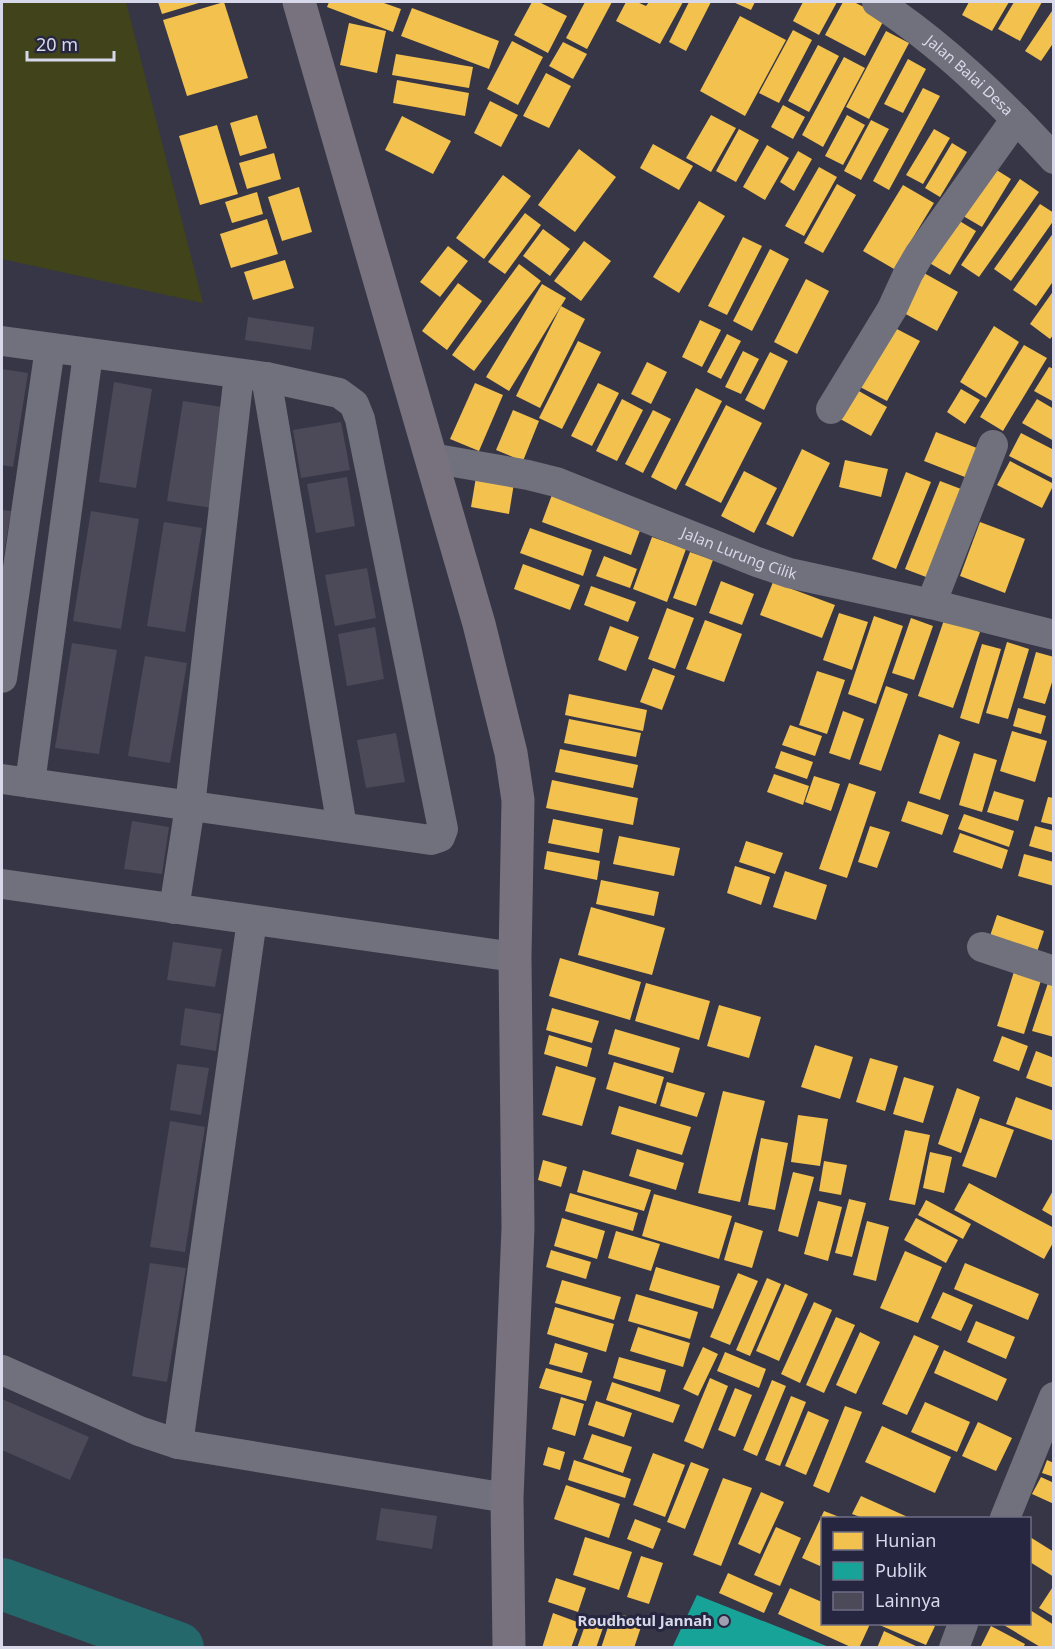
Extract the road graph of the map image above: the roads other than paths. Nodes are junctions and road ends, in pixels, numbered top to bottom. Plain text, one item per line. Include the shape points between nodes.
1 (299, 2) edge
2 (877, 2) edge
3 (1016, 119) junction
4 (1053, 159) edge
5 (2, 341) edge
6 (50, 348) junction
7 (88, 354) junction
8 (252, 375) junction
9 (831, 409) dead end
10 (993, 445) dead end
11 (431, 458) junction
12 (931, 604) junction
13 (1053, 635) edge
14 (2, 678) edge
15 (16, 781) edge
16 (190, 806) junction
17 (342, 827) junction
18 (2, 884) edge
19 (174, 909) junction
20 (252, 920) junction
21 (982, 947) dead end
22 (515, 957) junction
23 (1053, 971) edge
24 (2, 1370) edge
25 (1053, 1397) edge
26 (178, 1444) junction
27 (507, 1498) junction
28 (1005, 1517) edge
29 (962, 1625) edge
30 (509, 1647) edge
31 (954, 1647) edge

1 - 11 main road
2 - 3 street, Jalan Balai Desa via 907,21
3 - 4 street, Jalan Balai Desa
3 - 9 street via 919,255 892,309
5 - 6 street
6 - 7 street
6 - 14 street
7 - 8 street
7 - 15 street
8 - 16 street
8 - 17 street
8 - 17 street via 339,393 354,404 443,829 440,837 430,840
10 - 12 street
11 - 12 street, Jalan Lurung Cilik via 556,482 789,573
11 - 22 main road via 511,753 518,800
12 - 13 street, Jalan Lurung Cilik
15 - 16 street
16 - 17 street
16 - 19 street
18 - 19 street
19 - 20 street
20 - 22 street
20 - 26 street
21 - 23 street
22 - 27 main road via 518,1228
24 - 26 street
25 - 28 street
26 - 27 street
27 - 30 main road
29 - 31 street

